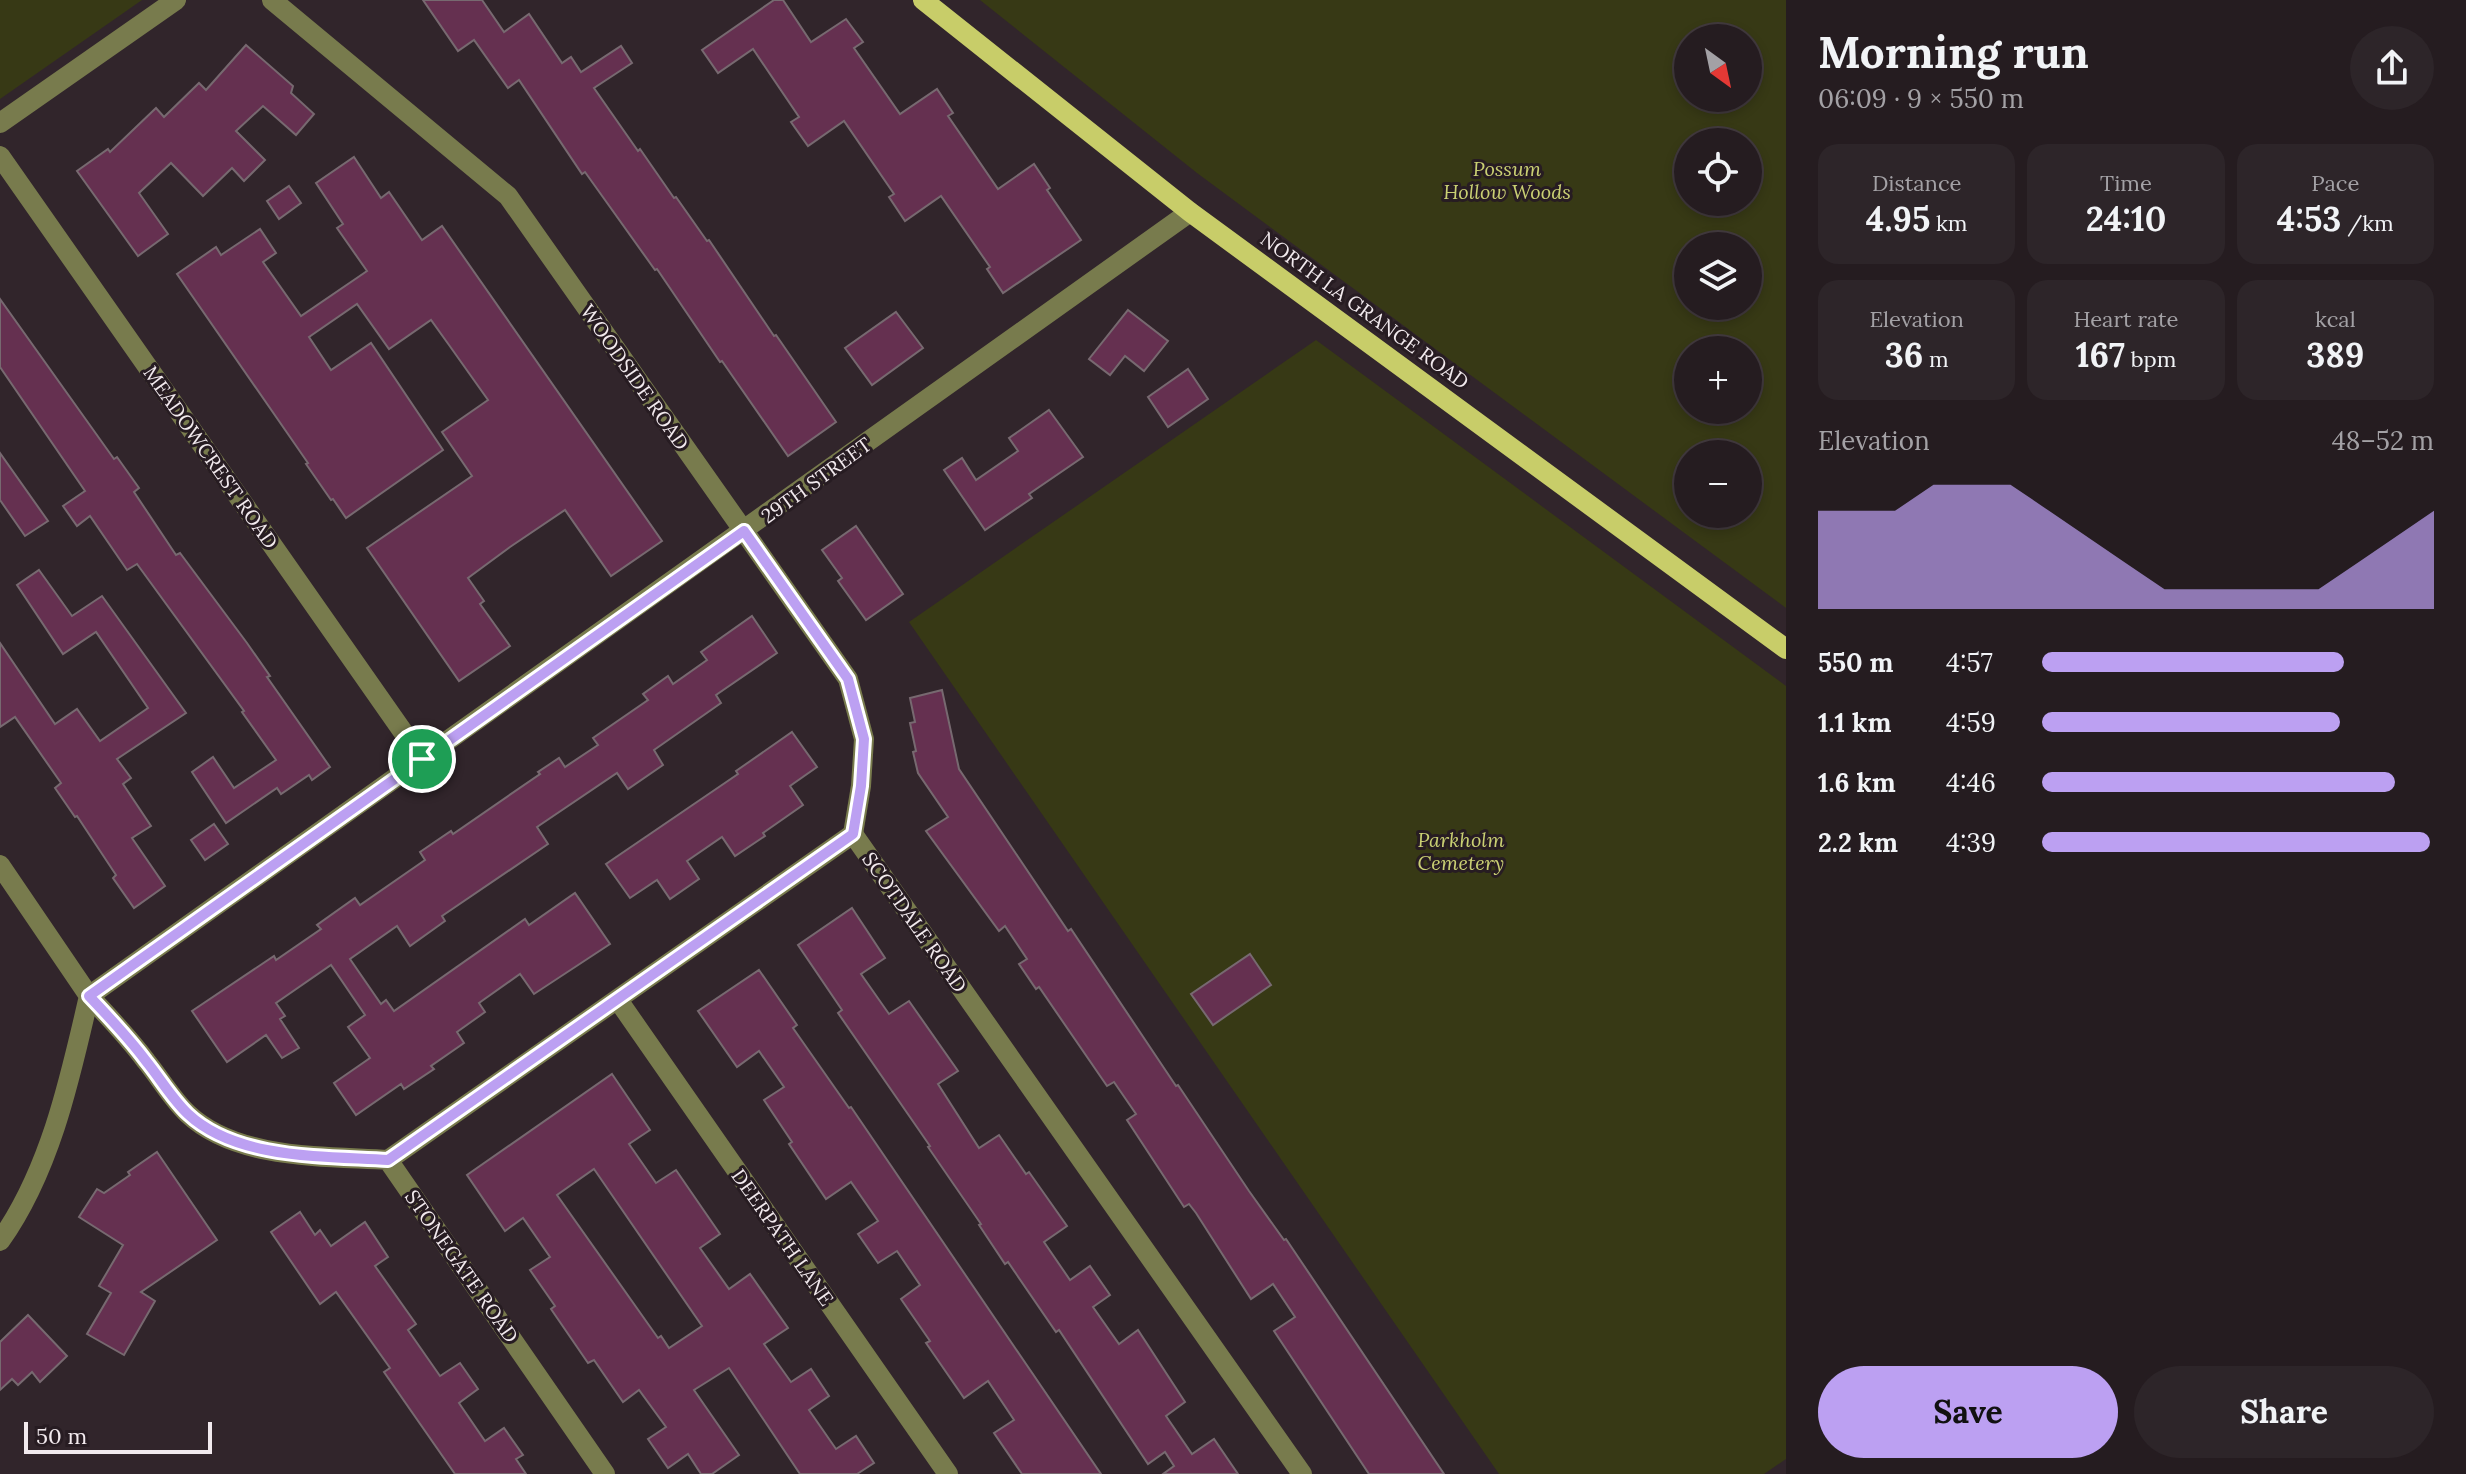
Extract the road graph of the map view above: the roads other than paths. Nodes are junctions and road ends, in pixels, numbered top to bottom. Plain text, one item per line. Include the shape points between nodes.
1 (176, 0) edge
2 (272, 0) edge
3 (923, 0) edge
4 (0, 123) edge
5 (0, 156) edge
6 (1190, 212) junction
7 (744, 531) junction
8 (1786, 649) edge
9 (422, 759) junction
10 (853, 834) junction
11 (0, 865) edge
12 (89, 996) junction
13 (618, 1000) junction
14 (388, 1160) junction
15 (0, 1241) edge
16 (605, 1474) edge
17 (948, 1474) edge
18 (1302, 1474) edge

1 - 4 street
2 - 7 street, WOODSIDE ROAD via 508,196
3 - 6 main road, NORTH LA GRANGE ROAD
5 - 9 street, MEADOWCREST ROAD
6 - 7 street, 29TH STREET
6 - 8 main road, NORTH LA GRANGE ROAD
7 - 9 street, 29TH STREET
7 - 10 street, WOODSIDE ROAD via 848,679 864,739
9 - 12 street, 29TH STREET
10 - 13 street, SCOTDALE ROAD
10 - 18 street, SCOTDALE ROAD
11 - 12 street
12 - 14 street via 187,1113 225,1139 309,1155
12 - 15 street via 52,1135
13 - 14 street, SCOTDALE ROAD
13 - 17 street, DEERPATH LANE
14 - 16 street, STONEGATE ROAD

